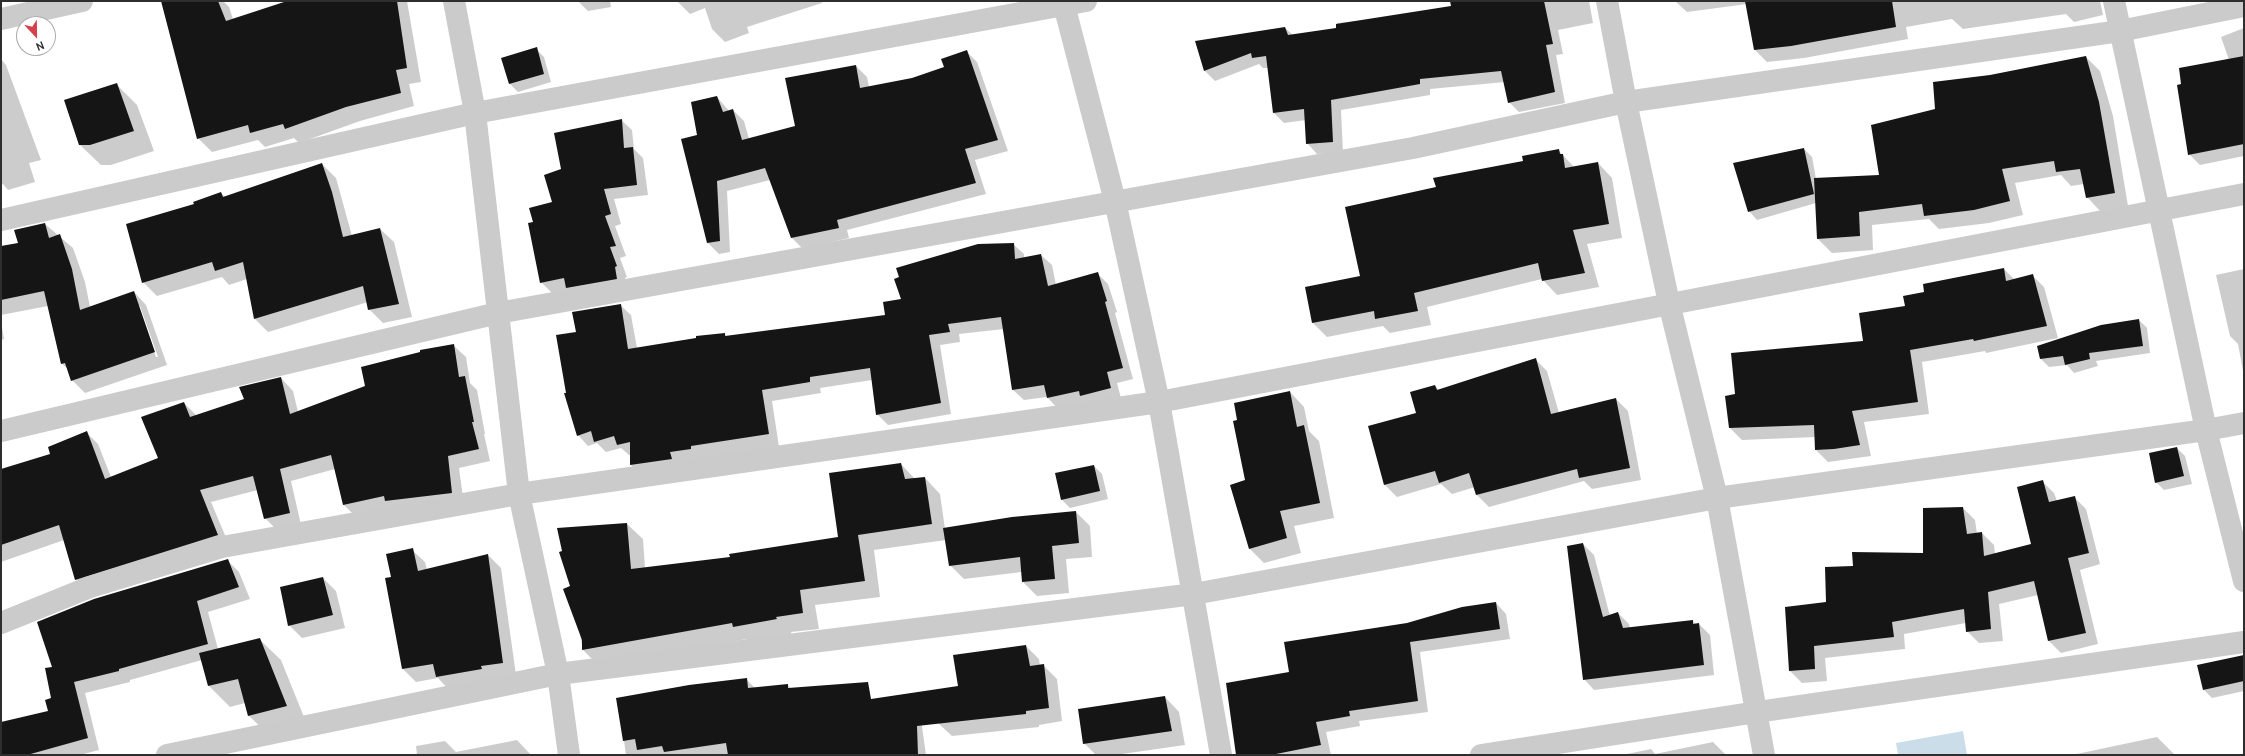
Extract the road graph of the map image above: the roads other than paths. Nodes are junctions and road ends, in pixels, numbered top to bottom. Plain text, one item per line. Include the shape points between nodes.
1 (82, 1) edge
2 (454, 1) edge
3 (1086, 1) edge
4 (1607, 1) edge
5 (2114, 1) edge
6 (1063, 3) edge
7 (2244, 6) edge
8 (1, 19) edge
9 (2120, 31) junction
10 (1626, 102) junction
11 (475, 113) junction
12 (2244, 194) edge
13 (1115, 201) junction
14 (2158, 210) junction
15 (1, 220) edge
16 (1669, 303) junction
17 (498, 313) junction
18 (1159, 402) junction
19 (2244, 423) edge
20 (2206, 430) junction
21 (1, 431) edge
22 (519, 494) junction
23 (1717, 498) junction
24 (2244, 581) edge
25 (1194, 594) junction
26 (1, 623) edge
27 (2244, 642) edge
28 (558, 674) junction
29 (1757, 712) junction
30 (167, 755) edge
31 (568, 755) edge
32 (1221, 755) edge
33 (1481, 755) edge
34 (1764, 755) edge

1 - 8 street
2 - 11 street
3 - 6 street
4 - 10 street
5 - 9 street
6 - 11 street
6 - 13 street
7 - 9 street
9 - 10 street
9 - 14 street
10 - 13 street via 1413,148
10 - 16 street
11 - 15 street
11 - 17 street
12 - 14 street
13 - 17 street
13 - 18 street
14 - 16 street
14 - 20 street
16 - 18 street
16 - 23 street
17 - 21 street
17 - 22 street
18 - 22 street
18 - 25 street
19 - 20 street
20 - 23 street
20 - 24 street
22 - 26 street via 222,547 90,586
22 - 28 street
23 - 25 street
23 - 29 street
25 - 28 street
25 - 32 street
27 - 29 street
28 - 30 street
28 - 31 street
29 - 33 street
29 - 34 street

